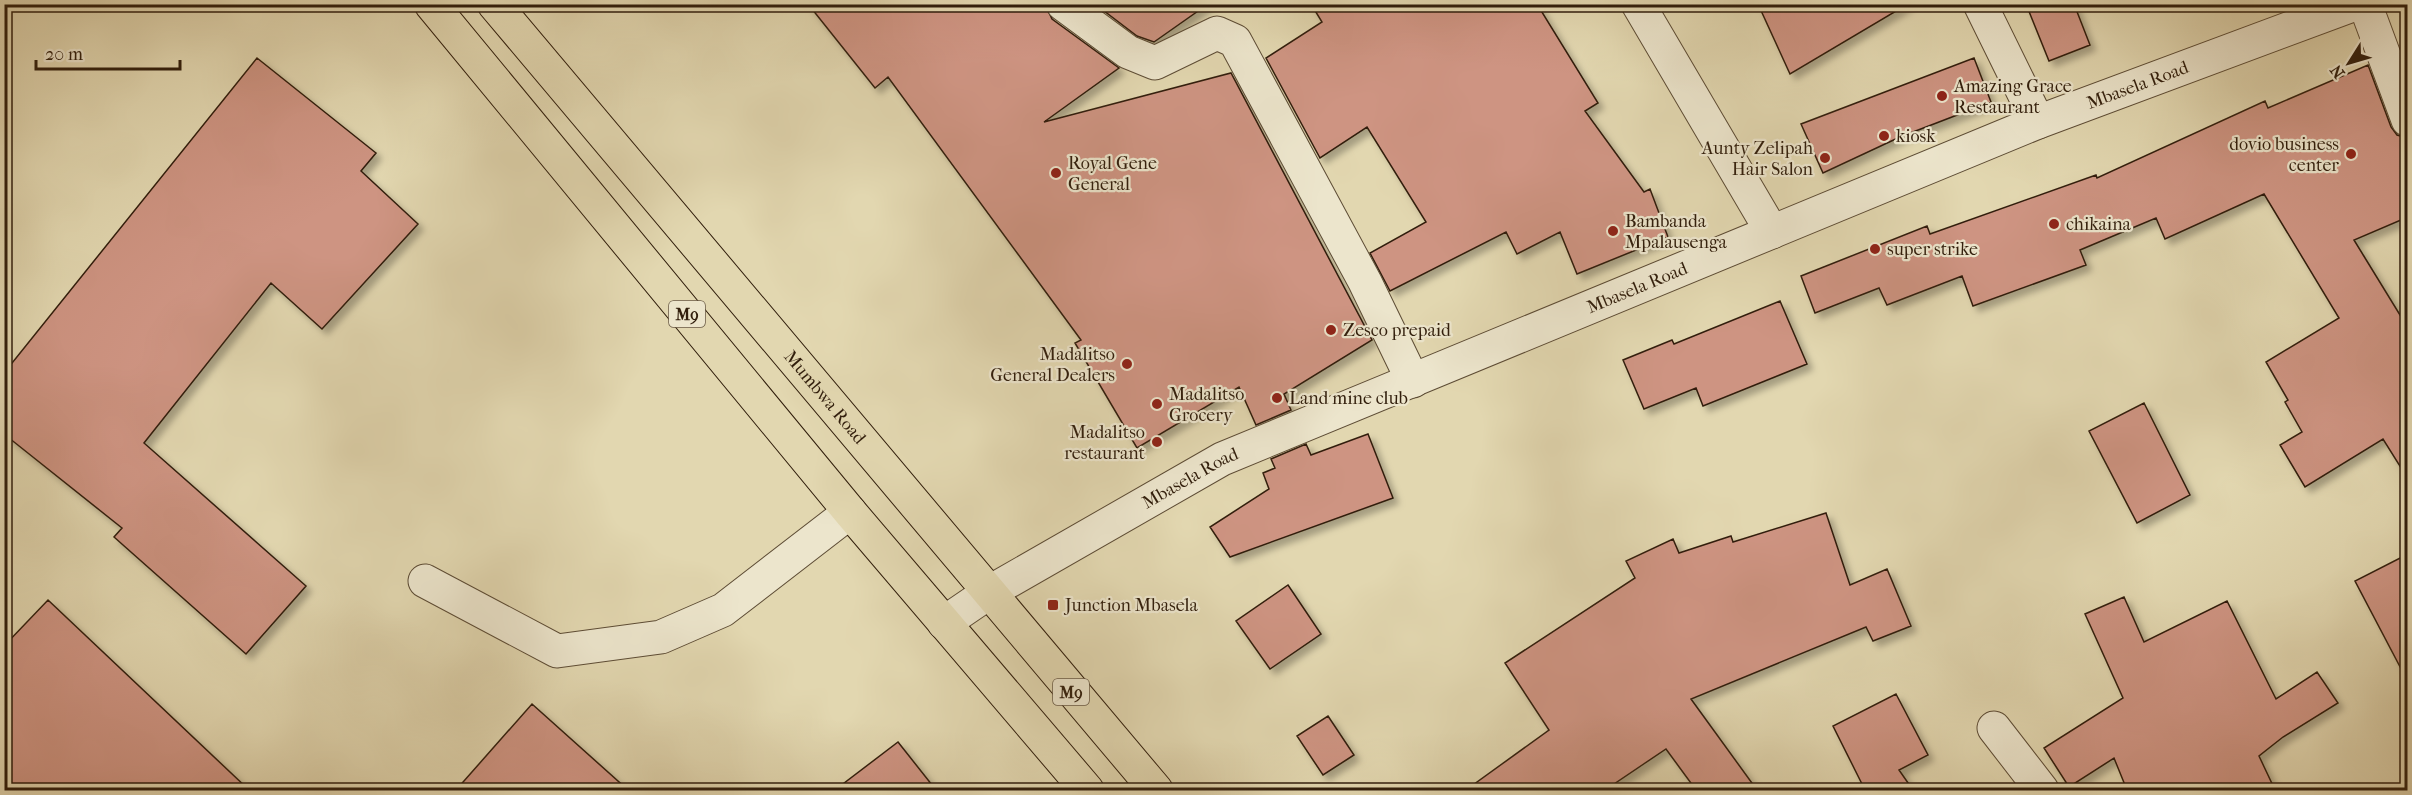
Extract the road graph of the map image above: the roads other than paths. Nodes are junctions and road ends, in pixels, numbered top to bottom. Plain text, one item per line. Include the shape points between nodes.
1 (431, 4) edge
2 (494, 4) edge
3 (1063, 4) edge
4 (1638, 4) edge
5 (1980, 4) edge
6 (2355, 4) edge
7 (2365, 4) edge
8 (2408, 120) edge
9 (2038, 122) junction
10 (1772, 232) junction
11 (1413, 381) junction
12 (850, 512) junction
13 (425, 581) dead end
14 (988, 593) junction
15 (944, 623) junction
16 (1994, 728) dead end
17 (1087, 790) edge
18 (1156, 790) edge
19 (2042, 790) edge

1 - 12 main road, M9
2 - 14 main road, Mumbwa Road / M9
3 - 11 street via 1128,52 1155,63 1216,33 1235,41 1365,282
4 - 10 street
5 - 9 street
6 - 9 street, Mbasela Road
7 - 8 street
9 - 10 street, Mbasela Road
10 - 11 street, Mbasela Road
11 - 14 street, Mbasela Road via 1222,459
12 - 13 street via 723,610 661,637 557,651
12 - 15 main road, M9
14 - 15 street, Mbasela Road
14 - 18 main road, Mumbwa Road / M9
15 - 17 main road, M9
16 - 19 street

